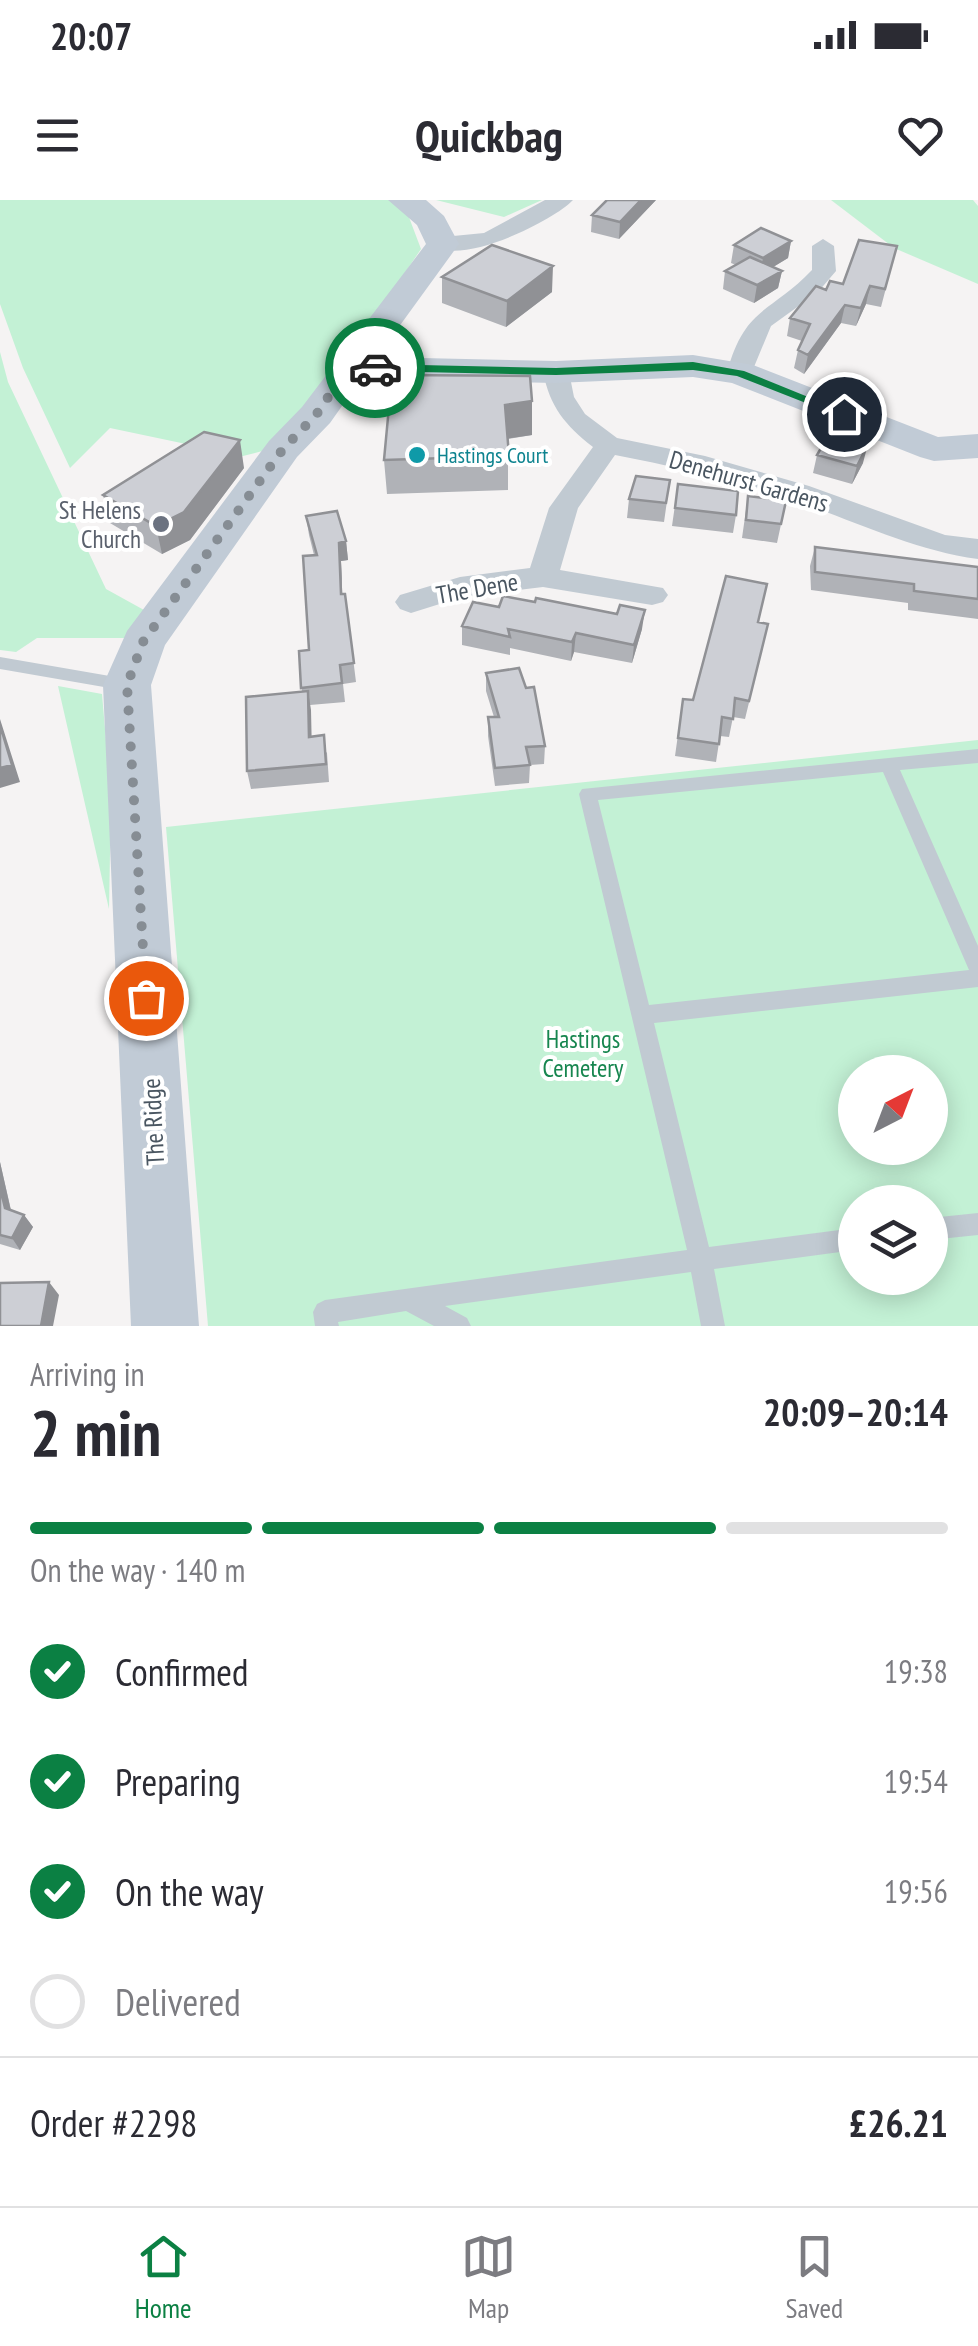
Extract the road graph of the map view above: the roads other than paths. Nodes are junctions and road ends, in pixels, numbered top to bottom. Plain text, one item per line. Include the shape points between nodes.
1 (404, 200) edge
2 (562, 200) edge
3 (443, 244) junction
4 (823, 246) dead end
5 (348, 368) junction
6 (556, 372) junction
7 (740, 373) junction
8 (608, 445) junction
9 (978, 446) edge
10 (978, 549) edge
11 (543, 577) junction
12 (652, 595) dead end
13 (411, 602) dead end
14 (0, 663) edge
15 (127, 685) junction
16 (978, 756) edge
17 (890, 764) junction
18 (978, 968) edge
19 (978, 978) edge
20 (642, 1015) junction
21 (978, 1224) edge
22 (948, 1228) edge
23 (838, 1241) edge
24 (701, 1261) junction
25 (407, 1298) junction
26 (164, 1326) edge
27 (327, 1326) edge
28 (459, 1326) edge
29 (713, 1326) edge

1 - 3 main road via 426,214
2 - 3 street via 489,240
3 - 5 main road, The Ridge
4 - 7 street via 824,271 760,320 748,336
5 - 6 main road
5 - 15 main road, The Ridge via 143,642
6 - 7 main road via 665,366
6 - 8 street via 576,420
7 - 9 main road via 934,449
8 - 10 street, Denehurst Gardens via 695,462 941,544
8 - 11 street, The Dene via 564,508
11 - 12 street, The Dene
11 - 13 street, The Dene
14 - 15 lane
15 - 26 main road, The Ridge
16 - 17 lane
17 - 18 lane
17 - 20 lane via 588,794
19 - 20 lane
20 - 24 lane
21 - 22 lane
23 - 24 lane
24 - 25 lane
24 - 29 lane
25 - 27 lane via 325,1312
25 - 28 lane

